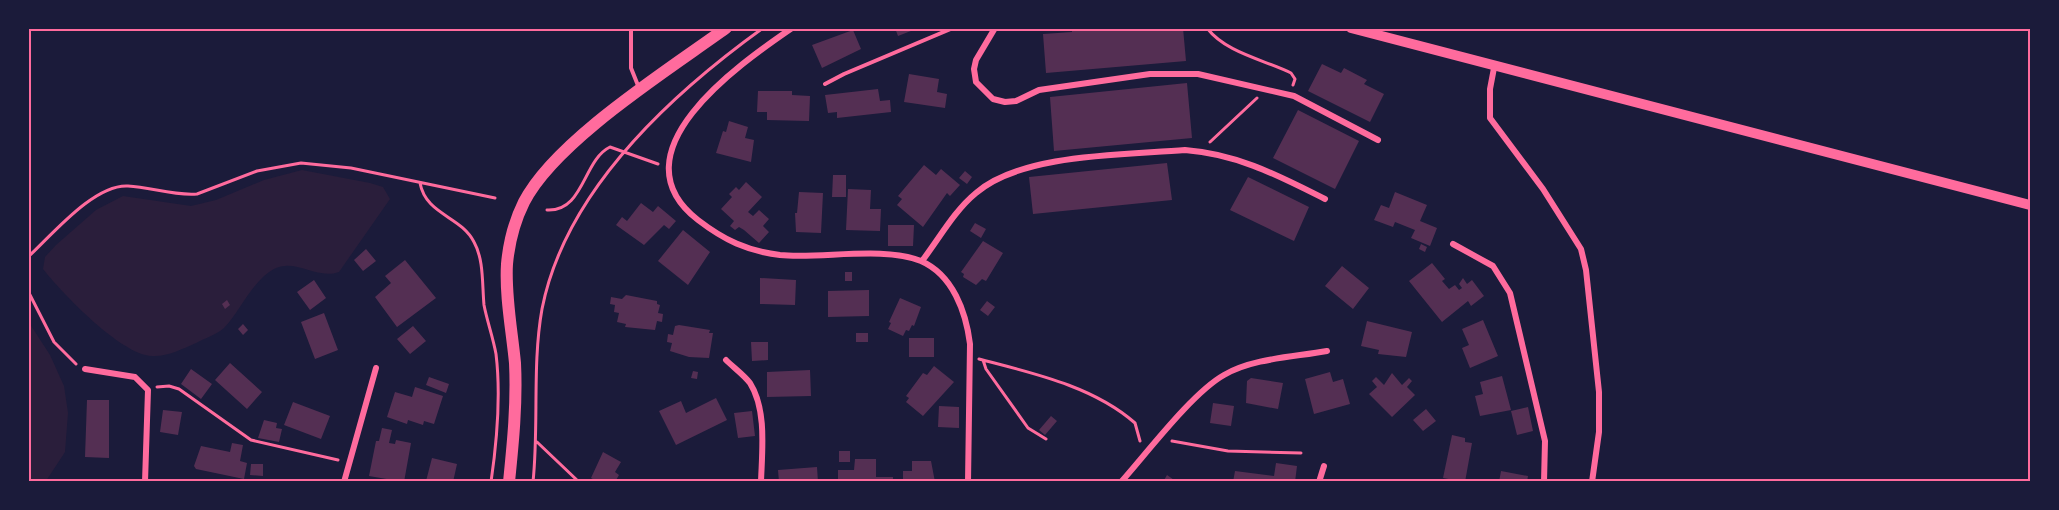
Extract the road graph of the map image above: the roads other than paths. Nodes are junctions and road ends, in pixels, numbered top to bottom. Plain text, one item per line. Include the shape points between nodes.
1 (631, 28) edge
2 (726, 28) edge
3 (792, 28) edge
4 (953, 28) edge
5 (995, 28) edge
6 (1351, 28) edge
7 (1494, 68) junction
8 (825, 84) dead end
9 (641, 91) junction
10 (1378, 140) dead end
11 (1325, 200) dead end
12 (2031, 205) edge
13 (1453, 244) dead end
14 (922, 261) junction
15 (1328, 351) dead end
16 (726, 360) dead end
17 (376, 368) dead end
18 (86, 369) road end
19 (1324, 466) dead end
20 (145, 482) edge
21 (344, 482) edge
22 (509, 482) edge
23 (761, 482) edge
24 (968, 482) edge
25 (1121, 482) edge
26 (1319, 482) edge
27 (1544, 482) edge
28 (1592, 482) edge

1 - 9 lane via 631,68
2 - 9 main road
3 - 14 street via 726,77 679,135 667,165 669,184 681,206 718,236 736,245 782,255 897,256
4 - 8 lane
5 - 10 street via 974,69 976,82 993,99 1016,101 1039,90 1176,73 1198,74 1289,95
6 - 7 street
7 - 12 street
7 - 28 street via 1490,118 1543,189 1581,249 1599,392 1599,432
9 - 22 main road via 560,156 537,181 515,220 507,266 515,366
11 - 14 street via 1257,165 1203,151 1064,161 1015,171 976,192
13 - 27 street via 1493,266 1510,293 1545,441
14 - 24 street via 951,288 968,323
15 - 25 street via 1246,365 1223,375
16 - 23 street via 750,383 757,405
17 - 21 street
18 - 20 street via 135,377 148,390
19 - 26 street

